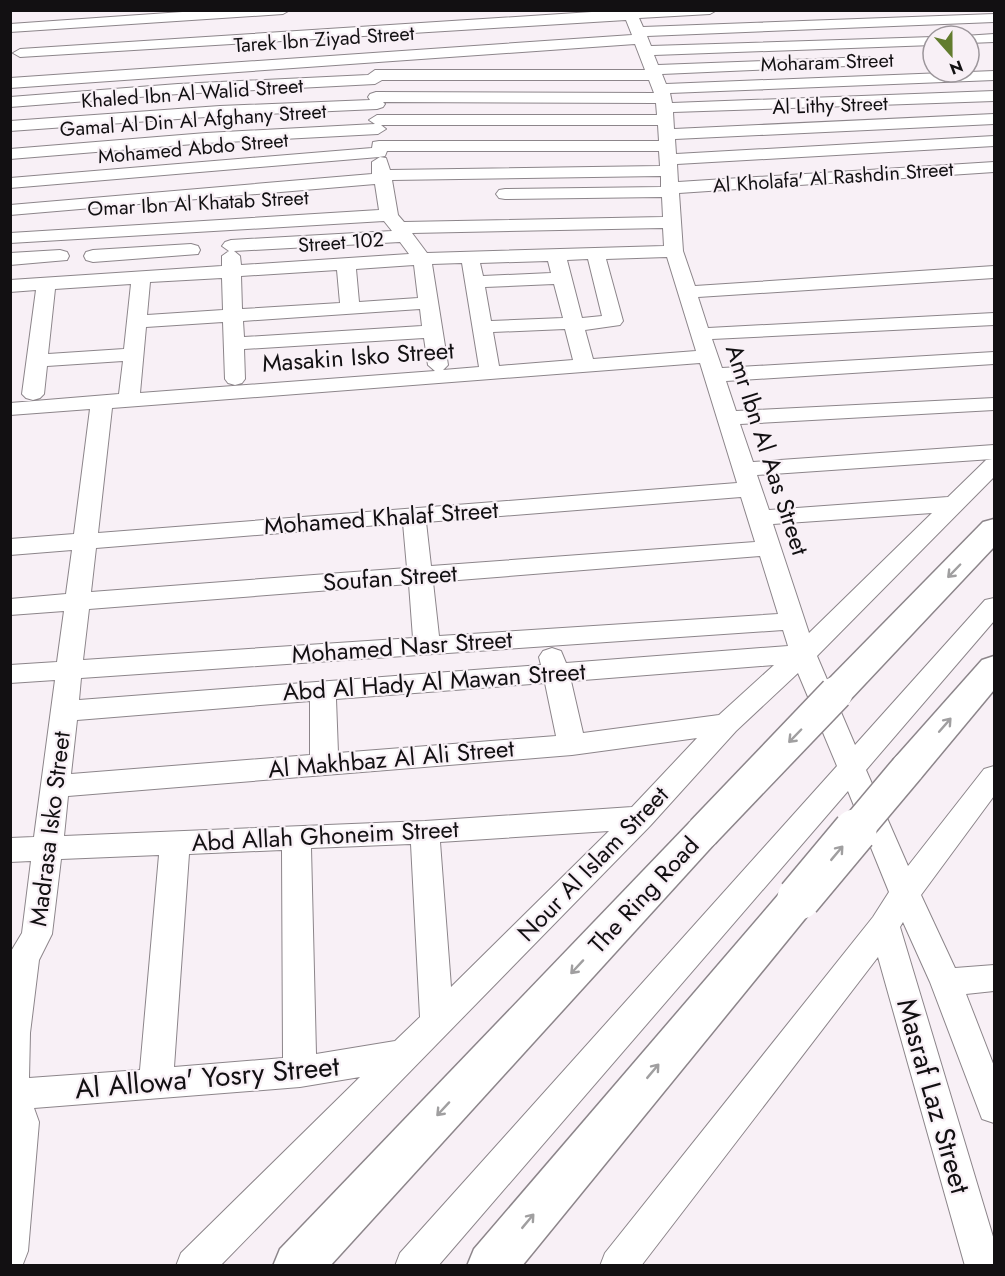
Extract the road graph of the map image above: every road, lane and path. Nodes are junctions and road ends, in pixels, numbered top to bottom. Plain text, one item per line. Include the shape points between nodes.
1 (52, 10) edge
2 (408, 10) edge
3 (710, 10) edge
4 (282, 11) edge
5 (250, 12) edge
6 (195, 13) edge
7 (216, 15) junction
8 (138, 17) edge
9 (994, 18) edge
10 (49, 26) junction
11 (32, 27) junction
12 (10, 28) edge
13 (410, 28) junction
14 (215, 41) junction
15 (921, 43) edge
16 (138, 46) junction
17 (20, 53) junction
18 (415, 54) junction
19 (374, 57) junction
20 (884, 60) dead end
21 (214, 68) junction
22 (10, 74) edge
23 (132, 74) junction
24 (994, 75) edge
25 (10, 83) edge
26 (127, 92) junction
27 (655, 95) edge
28 (994, 96) edge
29 (10, 102) edge
30 (377, 113) junction
31 (125, 117) junction
32 (994, 119) edge
33 (10, 126) edge
34 (994, 141) edge
35 (123, 145) junction
36 (10, 154) edge
37 (994, 167) edge
38 (514, 173) junction
39 (120, 175) junction
40 (382, 181) junction
41 (10, 183) edge
42 (317, 185) junction
43 (260, 190) junction
44 (469, 190) dead end
45 (118, 201) junction
46 (10, 210) edge
47 (321, 219) junction
48 (264, 222) junction
49 (673, 222) junction
50 (230, 223) junction
51 (191, 226) junction
52 (398, 227) junction
53 (95, 232) junction
54 (63, 234) junction
55 (10, 238) edge
56 (231, 246) junction
57 (192, 250) junction
58 (674, 251) junction
59 (596, 254) junction
60 (556, 255) junction
61 (60, 256) junction
62 (93, 256) junction
63 (470, 257) junction
64 (10, 259) edge
65 (422, 259) junction
66 (346, 264) junction
67 (232, 272) junction
68 (994, 272) edge
69 (192, 274) junction
70 (141, 278) junction
71 (562, 278) junction
72 (91, 281) junction
73 (474, 282) junction
74 (51, 283) junction
75 (16, 285) edge
76 (688, 292) junction
77 (10, 301) edge
78 (429, 303) junction
79 (350, 308) junction
80 (233, 316) junction
81 (994, 319) edge
82 (136, 322) junction
83 (574, 324) junction
84 (482, 327) junction
85 (433, 332) junction
86 (234, 344) junction
87 (708, 352) junction
88 (134, 354) junction
89 (994, 358) edge
90 (584, 359) junction
91 (37, 361) junction
92 (438, 365) junction
93 (489, 367) junction
94 (337, 378) junction
95 (235, 379) junction
96 (33, 394) junction
97 (10, 396) edge
98 (120, 396) junction
99 (994, 404) edge
100 (10, 409) edge
101 (729, 418) junction
102 (994, 452) edge
103 (994, 465) edge
104 (748, 479) junction
105 (955, 504) junction
106 (414, 515) junction
107 (760, 518) junction
108 (994, 529) edge
109 (86, 541) junction
110 (10, 547) edge
111 (770, 548) junction
112 (420, 575) junction
113 (78, 602) junction
114 (994, 606) edge
115 (10, 607) edge
116 (793, 621) junction
117 (548, 637) junction
118 (428, 646) junction
119 (803, 654) junction
120 (994, 668) edge
121 (70, 670) junction
122 (556, 673) junction
123 (10, 674) edge
124 (323, 691) junction
125 (65, 711) junction
126 (726, 724) junction
127 (572, 745) junction
128 (324, 765) junction
129 (994, 776) edge
130 (56, 786) junction
131 (640, 818) junction
132 (425, 832) junction
133 (296, 838) junction
134 (175, 843) junction
135 (48, 849) junction
136 (10, 850) edge
137 (905, 893) junction
138 (884, 926) junction
139 (22, 945) edge
140 (994, 978) edge
141 (946, 982) junction
142 (437, 1022) junction
143 (12, 1033) edge
144 (402, 1055) junction
145 (988, 1069) edge
146 (300, 1072) junction
147 (156, 1084) junction
148 (11, 1095) edge
149 (994, 1108) edge
150 (10, 1251) edge
151 (194, 1266) edge
152 (297, 1266) edge
153 (413, 1266) edge
154 (490, 1266) edge
155 (618, 1266) edge
156 (984, 1266) edge

1 - 10 street
2 - 13 street
3 - 27 street
4 - 5 street
5 - 7 street
6 - 7 street
6 - 8 street
7 - 14 street
8 - 10 street
8 - 16 street
9 - 27 street
10 - 11 street
11 - 12 street
11 - 17 street
13 - 14 street
13 - 18 street
13 - 27 street
14 - 16 street
14 - 21 street
15 - 27 street
16 - 17 street
16 - 23 street
17 - 22 street
18 - 19 street, Tarek Ibn Ziyad Street
18 - 27 street, Tarek Ibn Ziyad Street
19 - 21 street, Tarek Ibn Ziyad Street
19 - 30 street
20 - 27 street
21 - 23 street, Tarek Ibn Ziyad Street
23 - 25 street, Tarek Ibn Ziyad Street
23 - 26 street
24 - 27 street, Moharam Street
26 - 29 street
26 - 30 street
26 - 31 street
27 - 28 street
27 - 30 street
27 - 30 street
27 - 30 street
27 - 30 street
27 - 32 street, Al Lithy Street
27 - 34 street
27 - 37 street, Al Kholafa' Al Rashdin Street
27 - 38 street
27 - 38 street via 510,194
27 - 49 street, Amr Ibn Al Aas Street
30 - 31 street, Khaled Ibn Al Walid Street
30 - 35 street, Gamal Al Din Al Afghany Street via 206,138
30 - 39 street, Mohamed Abdo Street
30 - 40 street
31 - 33 street, Khaled Ibn Al Walid Street
31 - 35 street
35 - 36 street, Gamal Al Din Al Afghany Street
35 - 39 street
38 - 40 street
39 - 41 street, Mohamed Abdo Street
39 - 45 street
40 - 42 street
40 - 44 street
40 - 52 street
42 - 43 street
42 - 47 street
43 - 45 street
43 - 48 street
45 - 46 street
47 - 48 street, Omar Ibn Al Khatab Street
47 - 52 street, Omar Ibn Al Khatab Street
48 - 50 street, Omar Ibn Al Khatab Street
49 - 52 street
49 - 58 street, Amr Ibn Al Aas Street
50 - 51 street, Omar Ibn Al Khatab Street
50 - 56 street
51 - 53 street, Omar Ibn Al Khatab Street
51 - 57 street
52 - 56 street
52 - 65 street
53 - 54 street, Omar Ibn Al Khatab Street
53 - 62 street
54 - 55 street, Omar Ibn Al Khatab Street
54 - 61 street
56 - 67 street
57 - 62 street
57 - 69 street
58 - 59 street, Street 102
58 - 76 street, Amr Ibn Al Aas Street
59 - 60 street, Street 102
59 - 83 street via 613,321
60 - 63 street, Street 102
60 - 71 street
61 - 64 street
61 - 74 street
62 - 72 street
63 - 65 street, Street 102
63 - 73 street
65 - 66 street, Street 102
65 - 78 street
66 - 67 street, Street 102
66 - 79 street
67 - 69 street, Street 102
67 - 80 street
68 - 76 street
69 - 70 street, Street 102
70 - 72 street, Street 102
70 - 82 street, Madrasa Isko Street
71 - 73 street
71 - 83 street
72 - 74 street, Street 102
73 - 84 street
74 - 75 street, Street 102
74 - 91 street
75 - 77 street
76 - 87 street, Amr Ibn Al Aas Street
78 - 79 street
78 - 85 street
79 - 80 street
80 - 82 street
80 - 86 street
81 - 87 street
82 - 88 street, Madrasa Isko Street
83 - 84 street
83 - 90 street
84 - 93 street
85 - 86 street
85 - 92 street
86 - 95 street
87 - 89 street
87 - 90 street, Masakin Isko Street
87 - 101 street, Amr Ibn Al Aas Street
88 - 91 street
88 - 98 street, Madrasa Isko Street
90 - 93 street, Masakin Isko Street
91 - 96 street
92 - 93 street, Masakin Isko Street
92 - 94 street, Masakin Isko Street
93 - 94 street, Masakin Isko Street
94 - 95 street, Masakin Isko Street
94 - 98 street, Masakin Isko Street
95 - 98 street, Masakin Isko Street
96 - 97 street, Masakin Isko Street
96 - 98 street, Masakin Isko Street
98 - 100 street, Masakin Isko Street
98 - 109 street, Madrasa Isko Street
99 - 101 street
101 - 104 street, Amr Ibn Al Aas Street
102 - 104 street, Mohamed Khalaf Street
103 - 105 street, Nour Al Islam Street
104 - 106 street, Mohamed Khalaf Street
104 - 107 street, Amr Ibn Al Aas Street
105 - 107 street
105 - 119 street, Nour Al Islam Street
106 - 109 street, Mohamed Khalaf Street
106 - 112 street
107 - 111 street, Amr Ibn Al Aas Street
108 -> 152 highway, The Ring Road, bridge via 703,832
109 - 110 street, Mohamed Khalaf Street
109 - 113 street, Madrasa Isko Street
111 - 112 street, Soufan Street
111 - 116 street, Amr Ibn Al Aas Street
112 - 113 street, Soufan Street
112 - 118 street
113 - 115 street, Soufan Street
113 - 121 street, Madrasa Isko Street
114 - 153 street
116 - 117 street, Mohamed Nasr Street
116 - 119 street, Amr Ibn Al Aas Street
117 - 118 street, Mohamed Nasr Street
117 - 122 street
118 - 121 street, Mohamed Nasr Street
119 - 122 street, Abd Al Hady Al Mawan Street
119 - 126 street, Nour Al Islam Street
119 - 137 street, Amr Ibn Al Aas Street
154 -> 120 highway, bridge
121 - 123 street, Mohamed Nasr Street
121 - 125 street, Madrasa Isko Street
122 - 124 street, Abd Al Hady Al Mawan Street
122 - 127 street
124 - 125 street, Abd Al Hady Al Mawan Street
124 - 128 street
125 - 130 street, Madrasa Isko Street
126 - 127 street, Al Makhbaz Al Ali Street
126 - 131 street, Nour Al Islam Street
127 - 128 street, Al Makhbaz Al Ali Street
128 - 130 street, Al Makhbaz Al Ali Street
129 - 137 street
130 - 135 street, Madrasa Isko Street
131 - 132 street, Abd Allah Ghoneim Street
131 - 142 street, Nour Al Islam Street
132 - 133 street, Abd Allah Ghoneim Street
132 - 142 street
133 - 134 street, Abd Allah Ghoneim Street
133 - 146 street
134 - 135 street, Abd Allah Ghoneim Street
134 - 147 street
135 - 136 street, Abd Allah Ghoneim Street
135 - 139 street, Madrasa Isko Street via 38,934
137 - 138 street
137 - 141 street, Masraf Laz Street
138 - 155 street
138 - 156 street, Masraf Laz Street
139 - 143 street, Madrasa Isko Street
140 - 141 street
141 - 145 street, Masraf Laz Street
142 - 144 street, Nour Al Islam Street
143 - 148 street, Madrasa Isko Street
144 - 146 street, Al Allowa' Yosry Street
144 - 151 street, Nour Al Islam Street
145 - 149 street, Masraf Laz Street
146 - 147 street, Al Allowa' Yosry Street
147 - 148 street, Al Allowa' Yosry Street
148 - 150 street, Madrasa Isko Street via 22,1122

